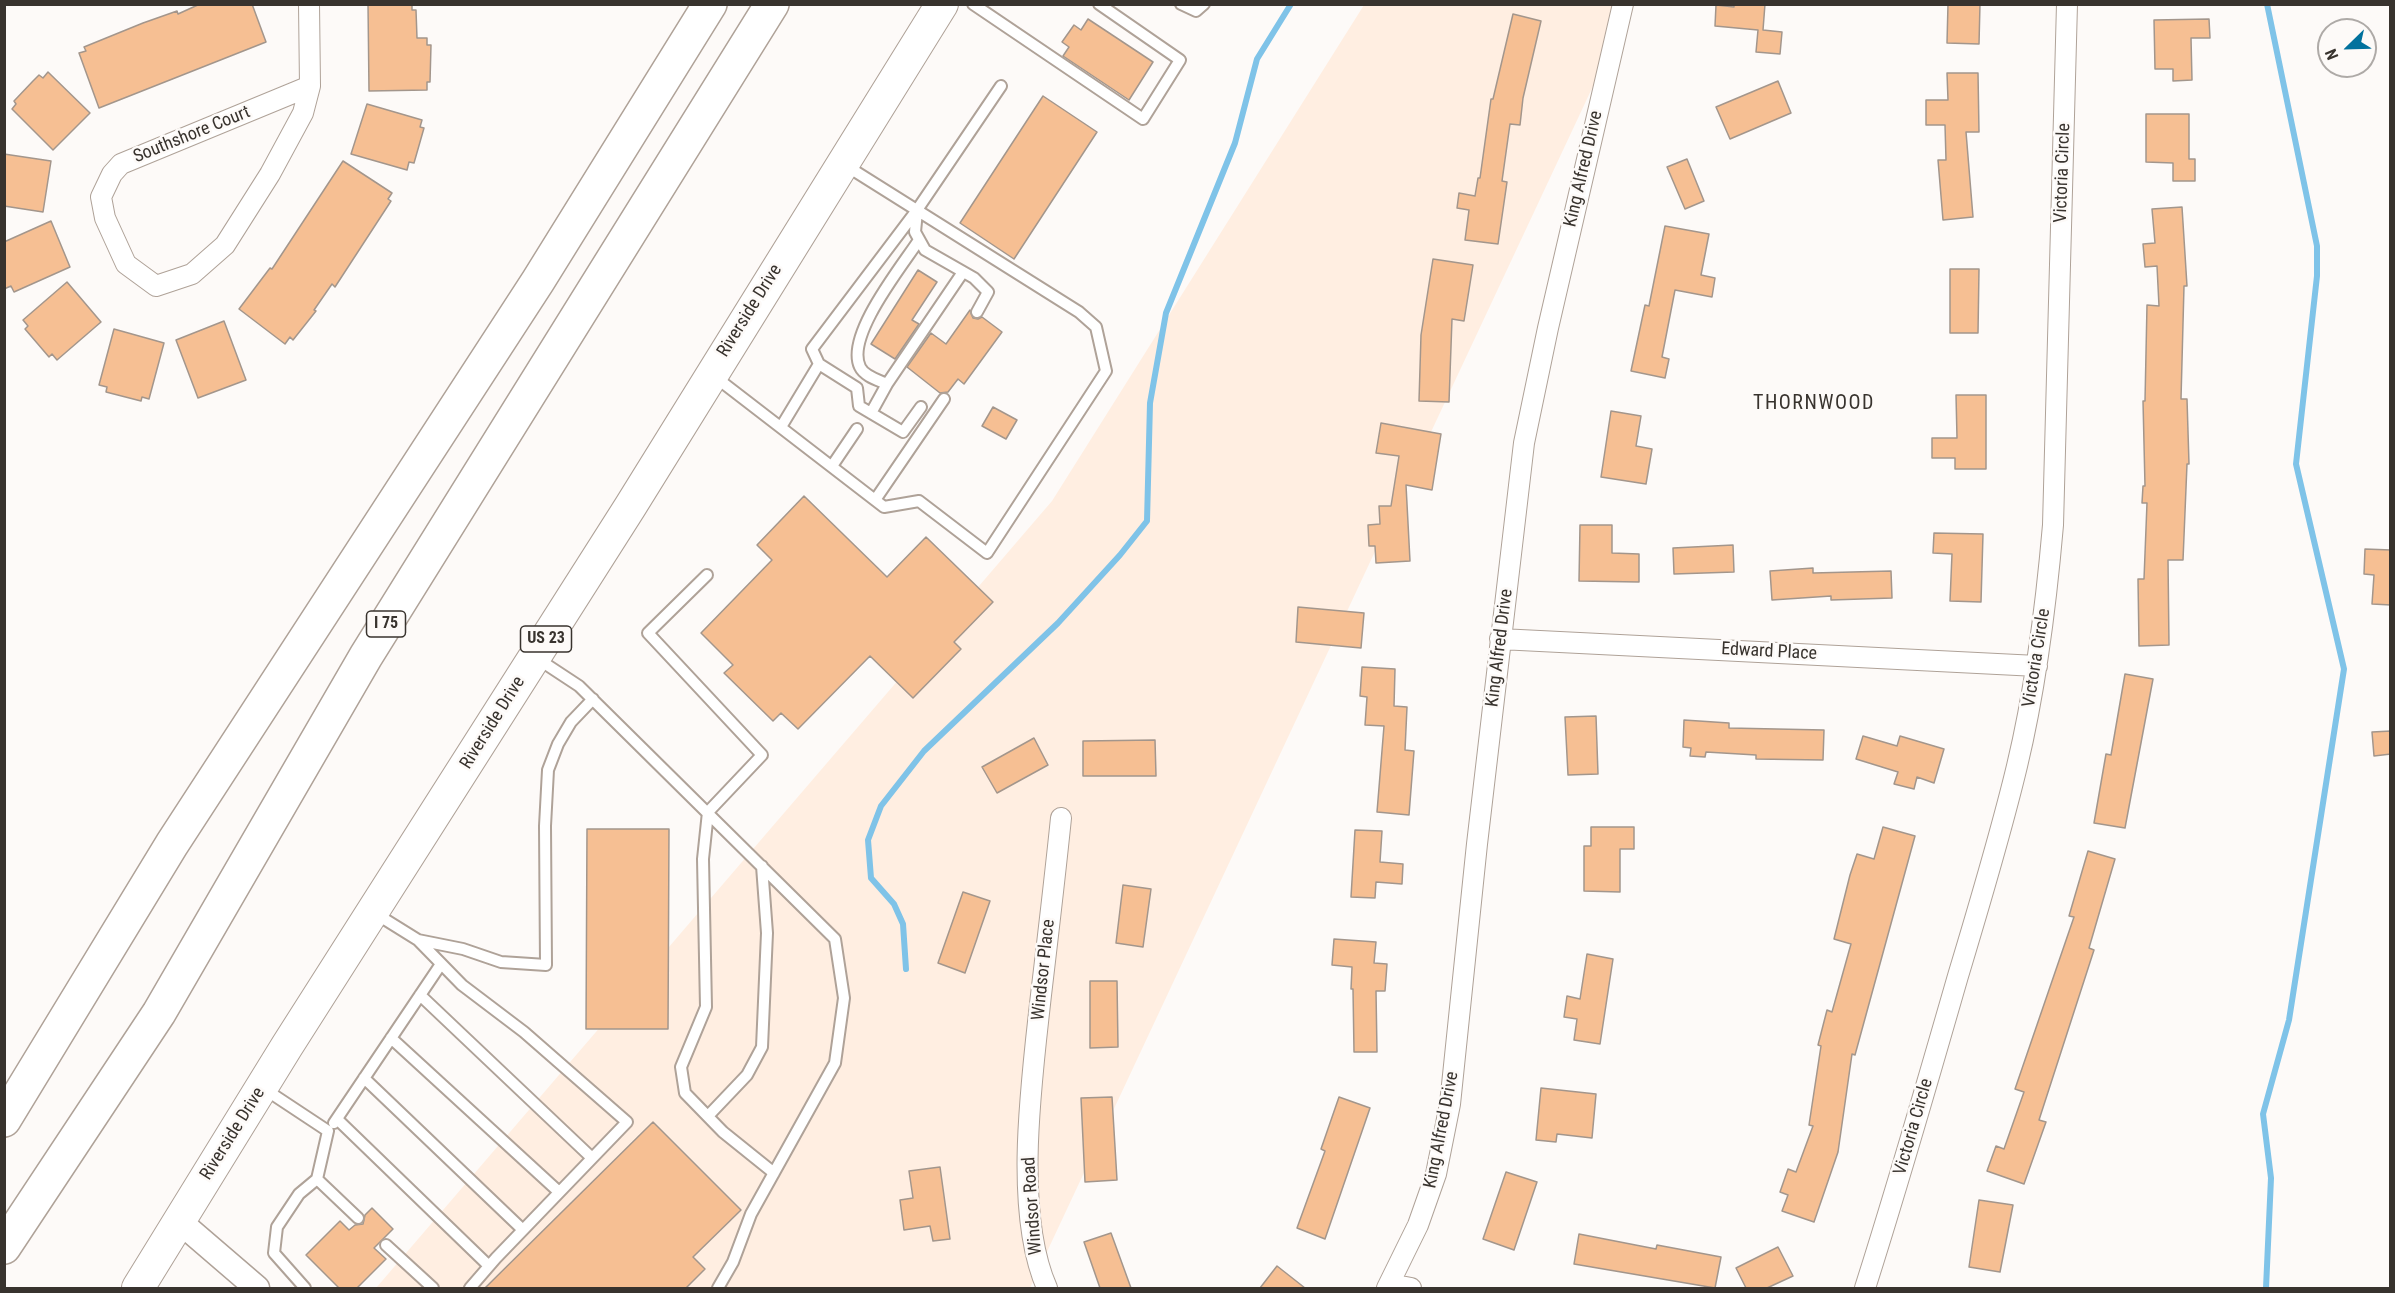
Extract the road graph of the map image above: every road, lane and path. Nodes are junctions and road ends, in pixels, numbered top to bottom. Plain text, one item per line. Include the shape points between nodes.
1 (309, 4) edge
2 (710, 4) edge
3 (772, 4) edge
4 (942, 4) edge
5 (973, 4) edge
6 (1099, 4) edge
7 (1181, 4) edge
8 (1204, 4) edge
9 (1623, 4) edge
10 (2067, 4) edge
11 (310, 86) junction
12 (1001, 86) dead end
13 (843, 164) junction
14 (917, 210) junction
15 (919, 240) junction
16 (963, 272) junction
17 (977, 312) dead end
18 (819, 364) junction
19 (711, 374) junction
20 (886, 384) junction
21 (944, 399) dead end
22 (921, 407) dead end
23 (871, 413) junction
24 (781, 427) junction
25 (857, 429) dead end
26 (832, 466) junction
27 (876, 500) junction
28 (707, 575) dead end
29 (1500, 639) junction
30 (534, 657) junction
31 (2037, 666) junction
32 (592, 699) junction
33 (708, 812) junction
34 (1061, 818) dead end
35 (762, 866) junction
36 (373, 912) junction
37 (418, 940) junction
38 (441, 964) junction
39 (420, 995) junction
40 (391, 1038) junction
41 (364, 1078) junction
42 (262, 1088) junction
43 (708, 1116) junction
44 (336, 1119) junction
45 (4, 1120) edge
46 (1029, 1122) joint
47 (328, 1131) junction
48 (592, 1158) junction
49 (774, 1173) junction
50 (316, 1179) junction
51 (559, 1192) junction
52 (358, 1218) dead end
53 (179, 1221) junction
54 (523, 1230) junction
55 (386, 1245) dead end
56 (4, 1247) edge
57 (489, 1266) junction
58 (430, 1285) edge
59 (1389, 1286) edge
60 (138, 1288) edge
61 (257, 1288) edge
62 (305, 1288) edge
63 (415, 1288) edge
64 (470, 1288) edge
65 (718, 1288) edge
66 (1047, 1288) edge
67 (1411, 1288) edge
68 (1865, 1288) edge

1 - 11 street, Southshore Court
2 - 45 highway via 538,281 172,844
3 - 56 highway, I 75 via 366,656 159,1013
4 - 13 main road, Riverside Drive / US 23
5 - 6 lane via 1143,119 1180,60
7 - 8 lane via 1196,11
9 - 29 street, King Alfred Drive via 1524,443
10 - 31 street, Victoria Circle via 2053,525
11 - 11 street, Southshore Court via 298,123 225,245 192,273 156,286 126,264 105,218 101,197 121,164
12 - 14 lane
13 - 14 lane
13 - 19 main road, Riverside Drive / US 23
14 - 15 lane via 915,232
14 - 18 lane via 812,349
14 - 27 lane via 1079,312 1096,327 1106,371 987,553 919,501 884,507
15 - 16 lane via 924,250
15 - 20 lane via 869,314 856,352 860,368
16 - 17 lane via 988,292
16 - 20 lane
18 - 23 lane via 856,388 859,406
18 - 24 lane
19 - 24 lane
19 - 30 main road, Riverside Drive / US 23
20 - 23 lane
21 - 27 lane
22 - 23 lane via 903,432
24 - 26 lane
25 - 26 lane
26 - 27 lane
28 - 33 lane via 648,633 762,754
29 - 31 street, Edward Place
29 - 59 street, King Alfred Drive via 1450,1104 1436,1174 1418,1225
30 - 32 lane
30 - 36 main road, Riverside Drive / US 23
31 - 68 street, Victoria Circle via 2017,766 1988,874
32 - 33 lane
32 - 37 lane via 571,722 549,770 546,965 501,962
33 - 35 lane
33 - 43 lane via 704,859 706,1007 681,1067 685,1093
34 - 46 street, Windsor Place
35 - 43 lane via 767,933 762,1047 747,1075
35 - 49 lane via 835,939 844,998 835,1063
36 - 37 lane
36 - 42 main road, Riverside Drive / US 23
37 - 38 lane
38 - 39 lane
38 - 48 lane via 627,1122
39 - 40 lane
39 - 48 lane
40 - 41 lane
40 - 51 lane
41 - 44 lane
41 - 54 lane
42 - 47 lane
42 - 53 main road, Riverside Drive / US 23
43 - 49 lane
44 - 47 lane
44 - 57 lane
46 - 66 street, Windsor Road via 1032,1238
47 - 50 lane
48 - 51 lane
49 - 65 lane
50 - 52 lane
50 - 62 lane via 299,1194 277,1227 274,1253
51 - 54 lane
53 - 60 main road, Riverside Drive / US 23
53 - 61 street
54 - 57 lane
55 - 58 lane
57 - 64 lane
58 - 63 lane
59 - 67 street

